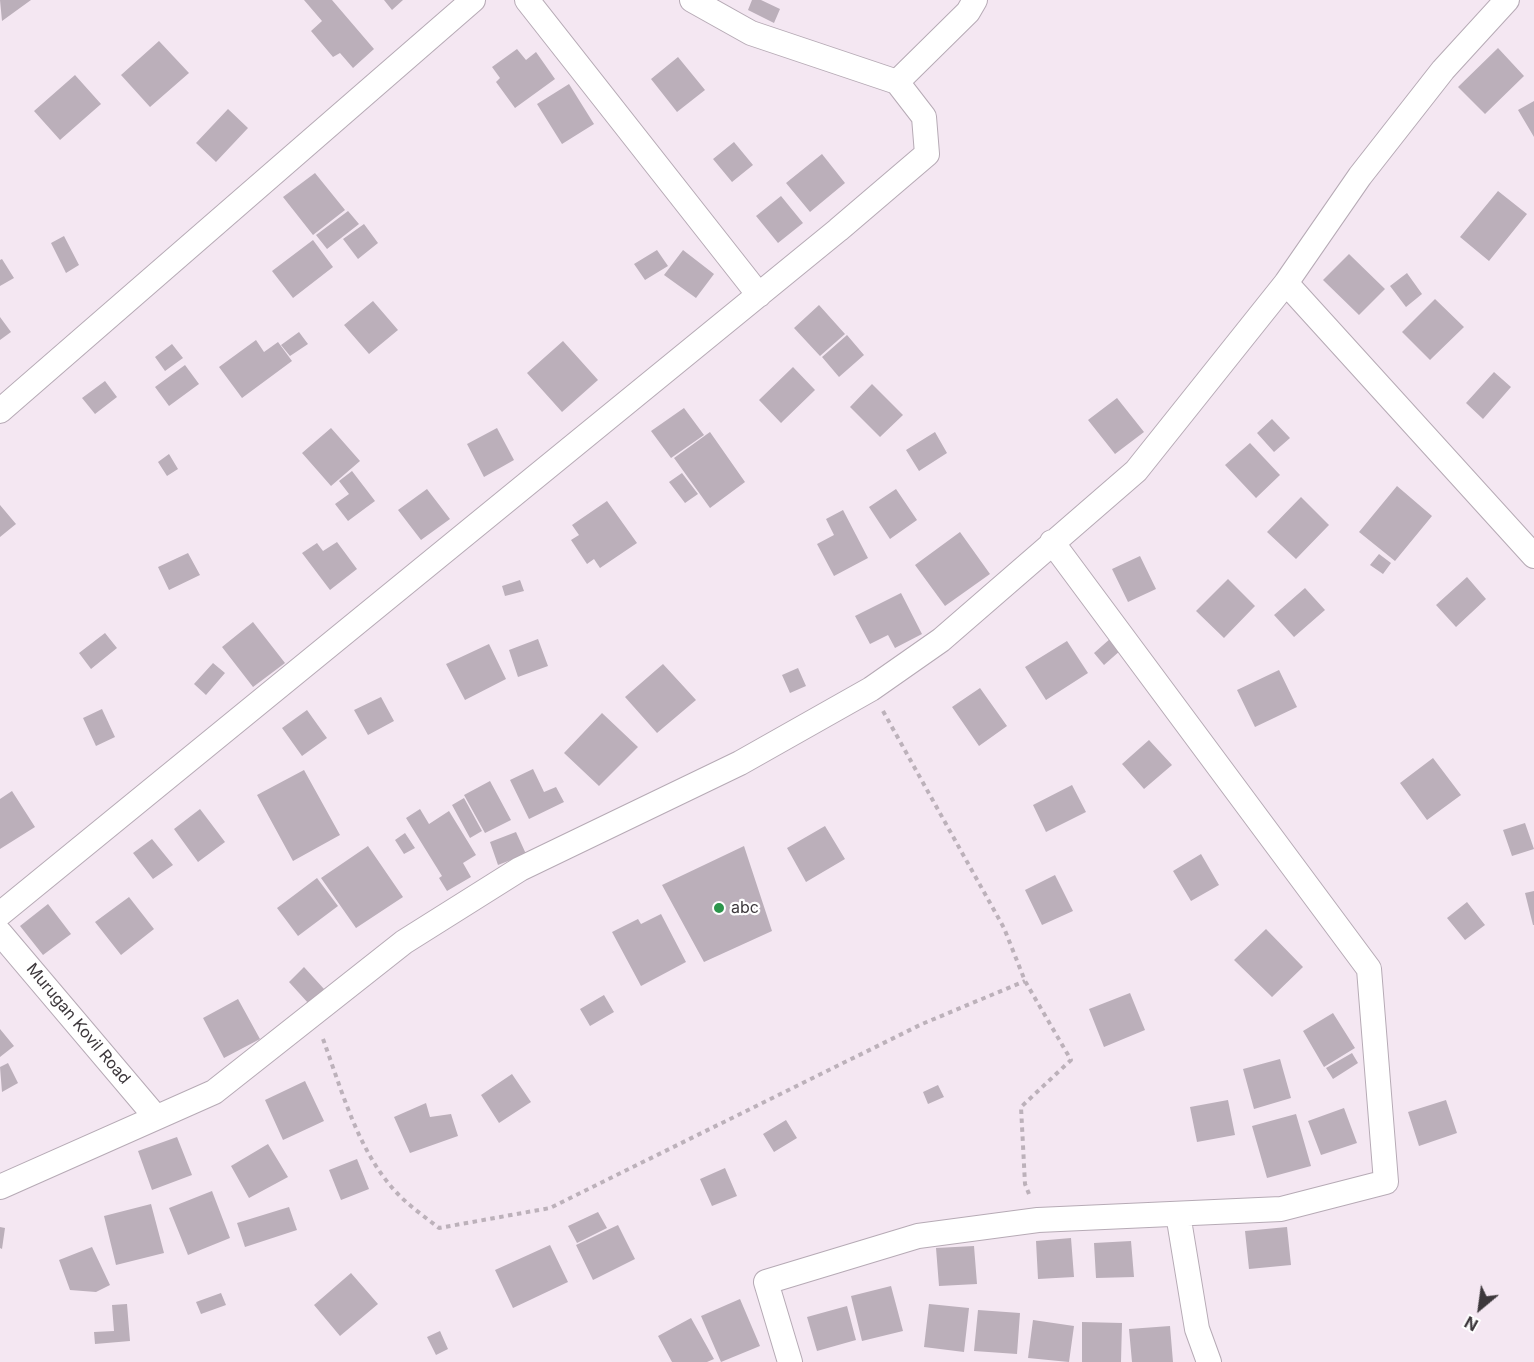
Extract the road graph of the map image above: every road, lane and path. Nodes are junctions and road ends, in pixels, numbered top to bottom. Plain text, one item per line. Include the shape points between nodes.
1 (473, 0) edge
2 (527, 0) edge
3 (692, 0) edge
4 (975, 0) edge
5 (1508, 0) edge
6 (897, 82) junction
7 (1286, 283) junction
8 (759, 295) junction
9 (0, 411) edge
10 (1052, 542) junction
11 (1534, 556) edge
12 (871, 689) junction
13 (0, 914) edge
14 (5, 946) edge
15 (1025, 981) junction
16 (314, 1015) junction
17 (155, 1116) junction
18 (0, 1187) edge
19 (1178, 1214) junction
20 (1038, 1220) junction
21 (790, 1362) edge
22 (1209, 1362) edge

1 - 9 street
2 - 8 street
3 - 6 street via 751,33
4 - 6 street via 968,12
5 - 7 street via 1443,70 1359,176
6 - 8 street via 924,117 927,154
7 - 10 street via 1136,471
7 - 11 street
8 - 13 street
10 - 12 street via 941,640
10 - 19 street via 1369,969 1386,1182 1281,1209
12 - 15 path via 1004,928
12 - 16 street via 740,763 520,869 404,942
14 - 17 street, Murugan Kovil Road
15 - 16 path via 922,1024 550,1208 439,1228 397,1193 375,1166 348,1109
15 - 20 path via 1071,1060 1022,1107 1025,1184
16 - 17 street via 214,1092
17 - 18 street
19 - 20 street
19 - 22 street via 1197,1329
20 - 21 street via 918,1236 766,1281

